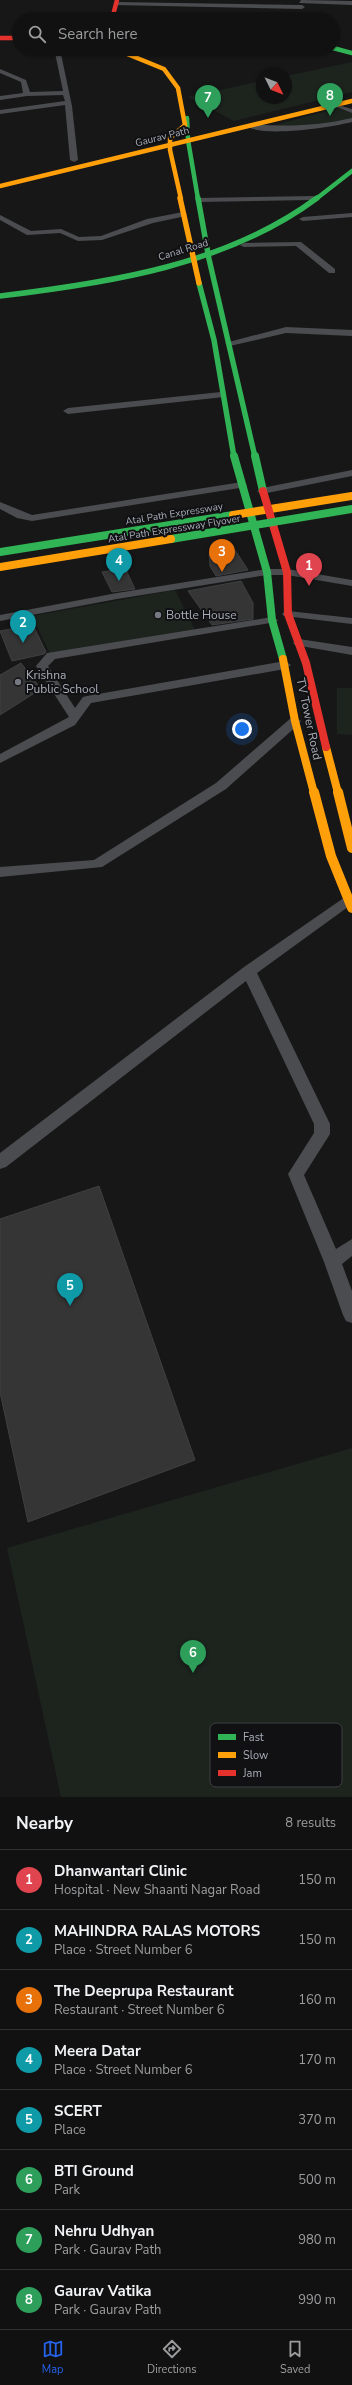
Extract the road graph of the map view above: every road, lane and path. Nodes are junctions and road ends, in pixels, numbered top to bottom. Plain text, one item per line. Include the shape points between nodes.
1 (117, 2) edge
2 (352, 3) edge
3 (168, 4) junction
4 (301, 5) edge
5 (114, 12) edge
6 (165, 12) edge
7 (0, 37) edge
8 (12, 37) edge
9 (340, 50) edge
10 (352, 53) edge
11 (59, 56) edge
12 (133, 56) edge
13 (138, 56) edge
14 (0, 71) edge
15 (66, 92) junction
16 (27, 94) junction
17 (352, 96) edge
18 (0, 98) edge
19 (352, 101) edge
20 (68, 103) junction
21 (336, 105) junction
22 (352, 111) edge
23 (0, 112) edge
24 (352, 120) edge
25 (251, 126) junction
26 (189, 137) junction
27 (170, 142) junction
28 (74, 160) junction
29 (352, 171) edge
30 (0, 178) edge
31 (352, 180) edge
32 (0, 186) edge
33 (311, 198) dead end
34 (199, 200) junction
35 (183, 214) junction
36 (352, 215) edge
37 (0, 217) edge
38 (304, 218) junction
39 (244, 245) junction
40 (208, 256) junction
41 (194, 262) junction
42 (332, 271) dead end
43 (0, 296) edge
44 (0, 300) edge
45 (352, 333) edge
46 (230, 343) junction
47 (221, 394) junction
48 (68, 411) dead end
49 (257, 473) junction
50 (352, 473) edge
51 (238, 475) junction
52 (242, 485) junction
53 (262, 491) junction
54 (352, 496) edge
55 (352, 502) edge
56 (0, 505) edge
57 (267, 509) junction
58 (352, 509) edge
59 (250, 512) junction
60 (352, 517) edge
61 (273, 530) junction
62 (257, 532) junction
63 (0, 552) edge
64 (0, 559) edge
65 (0, 567) edge
66 (267, 572) junction
67 (287, 572) junction
68 (0, 574) edge
69 (352, 583) edge
70 (288, 614) junction
71 (0, 618) edge
72 (272, 620) junction
73 (352, 621) edge
74 (299, 643) junction
75 (352, 651) edge
76 (285, 665) junction
77 (74, 717) junction
78 (295, 721) junction
79 (0, 759) edge
80 (352, 848) edge
81 (0, 872) edge
82 (350, 904) edge
83 (249, 971) junction
84 (0, 1162) edge
85 (352, 1246) edge
86 (333, 1262) junction
87 (352, 1314) edge

1 - 3 street
1 - 5 main road
2 - 4 street
3 - 4 street
3 - 6 street
7 - 8 main road
9 - 10 main road
11 - 15 street
12 - 27 main road via 164,69 178,88 185,125
13 - 26 main road, TV Tower Road via 167,68 181,87
14 - 16 street via 24,81
15 - 16 street
15 - 20 street
16 - 18 street
17 - 26 main road
19 - 21 main road, Gaurav Path
20 - 23 street
20 - 28 street
21 - 22 street
21 - 25 main road, Gaurav Path
24 - 25 street via 310,128
25 - 26 main road, Gaurav Path
26 - 27 main road, Gaurav Path
26 - 34 main road, TV Tower Road
27 - 28 main road
27 - 32 main road, Gaurav Path
27 - 35 main road, TV Tower Road
28 - 30 main road
29 - 40 main road, Canal Road via 298,213
31 - 38 main road
33 - 34 street
34 - 40 main road, TV Tower Road
35 - 37 street via 150,221 102,238 78,239 61,231 30,233
35 - 41 main road, TV Tower Road
36 - 38 street
38 - 39 main road
39 - 40 main road
39 - 42 street via 298,244
40 - 41 main road
40 - 46 main road, TV Tower Road
41 - 43 main road, Canal Road via 116,279
41 - 44 main road via 76,291
41 - 47 main road, TV Tower Road via 214,340
45 - 46 street via 286,330
46 - 49 main road, TV Tower Road
47 - 48 street
47 - 51 main road, TV Tower Road
49 - 51 main road
49 - 53 main road, TV Tower Road
50 - 53 street
51 - 52 main road, TV Tower Road
52 - 56 street via 32,518 20,516
52 - 59 main road, TV Tower Road
53 - 57 main road, TV Tower Road
54 - 57 main road, Atal Path Expressway
55 - 64 main road, Atal Path Expressway Flyover
57 - 59 main road, Atal Path Expressway
57 - 61 main road, TV Tower Road
58 - 65 main road, Atal Path Expressway Flyover, bridge
59 - 62 main road, TV Tower Road
59 - 63 main road, Atal Path Expressway
60 - 61 main road
61 - 62 main road
61 - 67 main road, TV Tower Road
62 - 66 main road, TV Tower Road
62 - 68 main road
66 - 67 street
66 - 71 street
66 - 72 main road, TV Tower Road
67 - 69 street
67 - 70 main road, TV Tower Road
70 - 73 street
70 - 74 main road, TV Tower Road
72 - 76 main road, TV Tower Road
72 - 77 street via 52,656 42,666
74 - 75 street
74 - 80 main road, TV Tower Road
76 - 77 street via 87,700
76 - 78 main road, TV Tower Road
77 - 79 street via 71,722
78 - 81 street via 221,786 97,864
78 - 82 main road, TV Tower Road via 331,856
82 - 83 street
83 - 84 street
83 - 86 street via 322,1124 322,1134 296,1174
85 - 86 street
86 - 87 street

